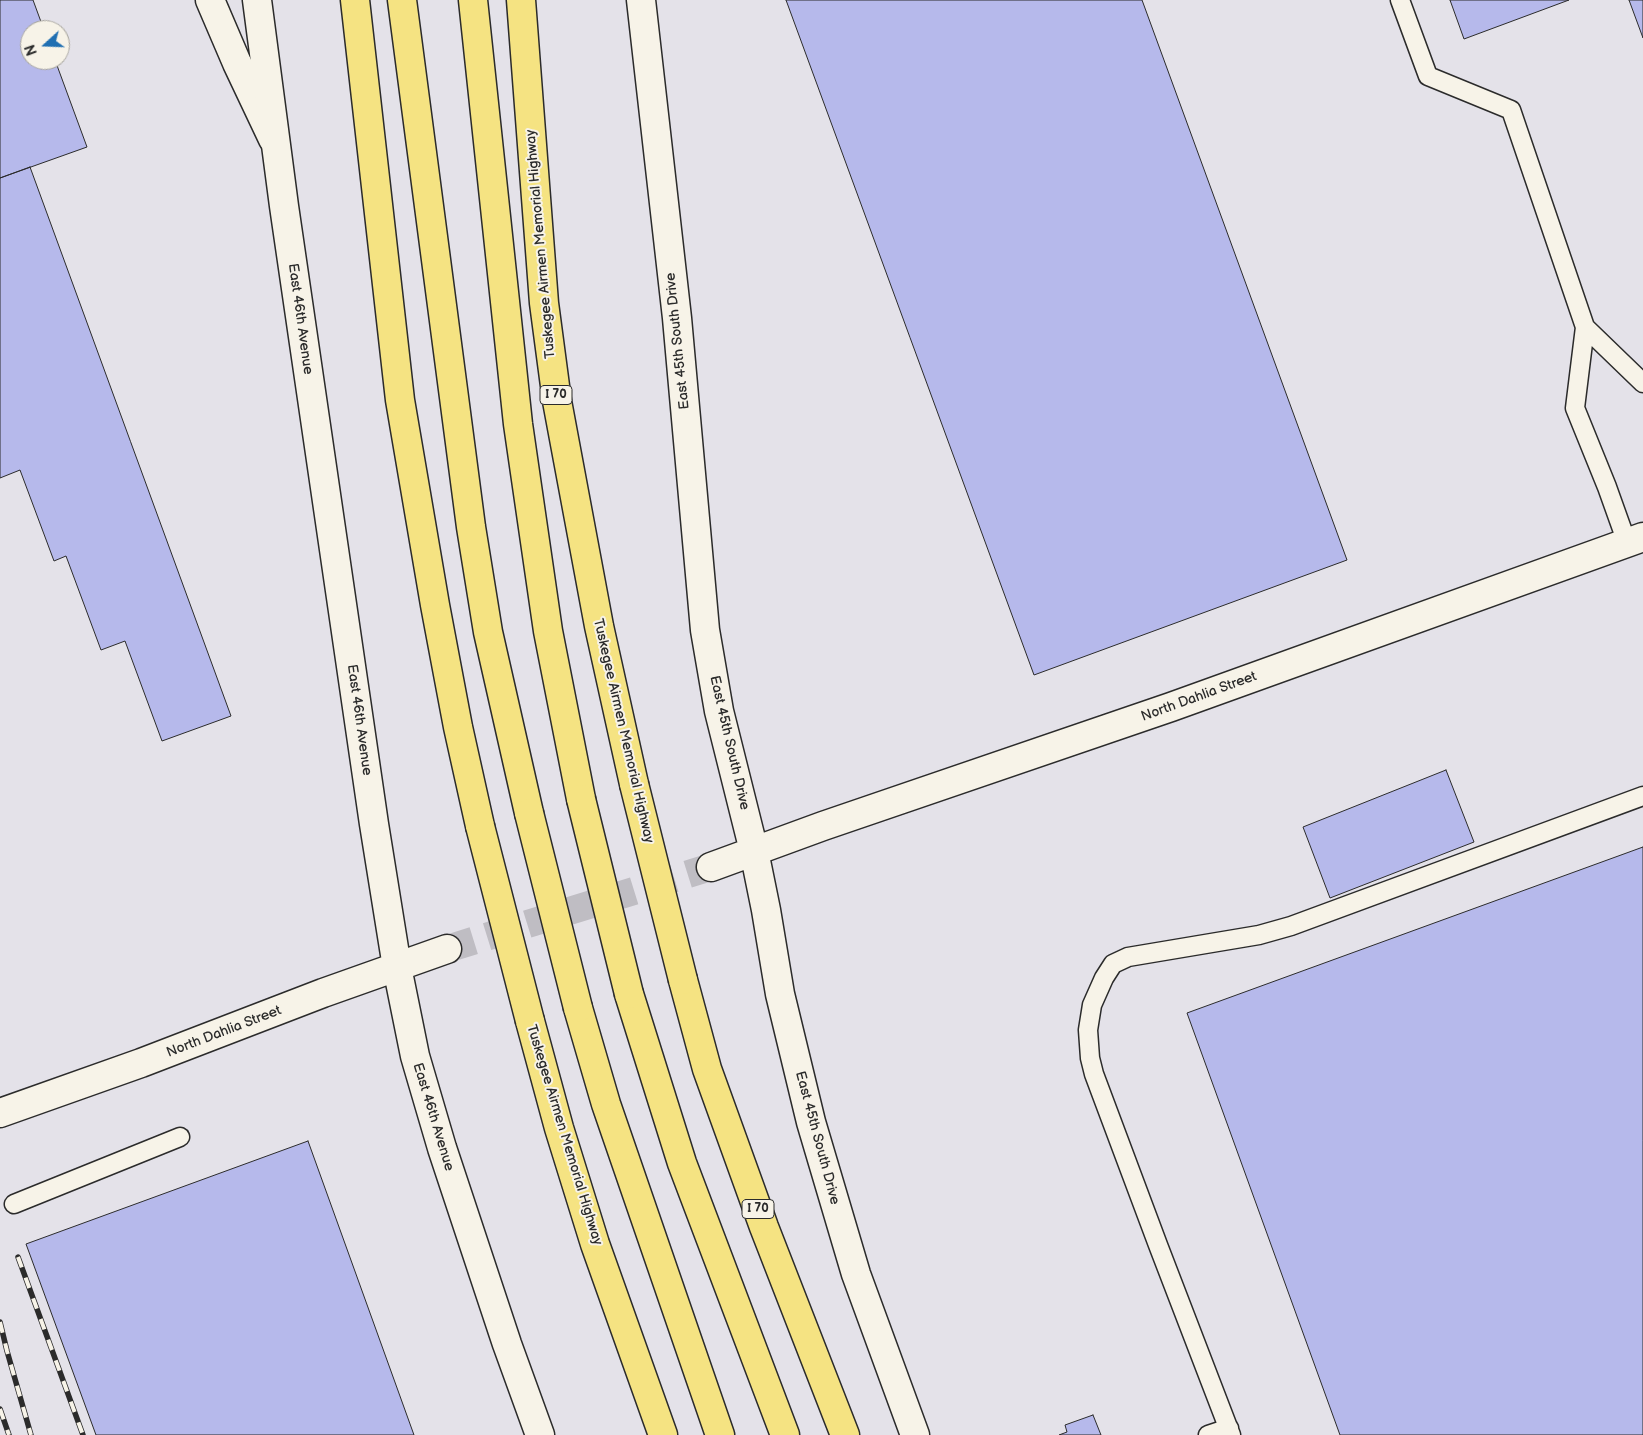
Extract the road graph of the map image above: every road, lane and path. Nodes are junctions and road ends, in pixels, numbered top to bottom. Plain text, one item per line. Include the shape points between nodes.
1 (210, 0) edge
2 (257, 0) edge
3 (347, 0) edge
4 (354, 0) edge
5 (402, 0) edge
6 (473, 0) edge
7 (521, 0) edge
8 (641, 0) edge
9 (1400, 0) edge
10 (370, 143) junction
11 (276, 145) junction
12 (1585, 327) junction
13 (1643, 383) edge
14 (1635, 540) edge
15 (1643, 796) edge
16 (754, 851) junction
17 (711, 867) tunnel mouth
18 (447, 950) tunnel mouth
19 (397, 967) junction
20 (0, 1113) edge
21 (180, 1137) dead end
22 (14, 1204) dead end
23 (1230, 1431) edge
24 (540, 1435) edge
25 (663, 1435) edge
26 (720, 1435) edge
27 (785, 1435) edge
28 (845, 1435) edge
29 (915, 1435) edge
30 (1208, 1435) edge

1 - 11 main road, East 46th Avenue
2 - 11 main road
3 - 10 highway
4 - 10 highway, Tuskegee Airmen Memorial Highway
5 - 26 highway, bridge via 471,527 488,632 578,1008 606,1104
6 - 27 highway, bridge via 518,424 548,631 581,799 630,994 682,1163
7 - 28 highway, Tuskegee Airmen Memorial Highway / I 70, bridge via 544,303 557,401 599,626 634,784 707,1069
8 - 16 main road, East 45th South Drive via 677,318 705,630 719,711
9 - 12 lane via 1428,76 1511,110
10 - 25 highway, Tuskegee Airmen Memorial Highway, bridge via 400,400 438,624 480,826 559,1128 592,1235
11 - 19 main road, East 46th Avenue
12 - 13 lane
12 - 14 lane via 1575,408 1607,486
14 - 16 main road, North Dahlia Street via 1171,707
15 - 23 lane via 1283,929 1128,956 1113,964 1092,1005 1088,1030 1090,1058
16 - 17 main road, North Dahlia Street
16 - 29 main road, East 45th South Drive via 780,994 811,1122 856,1274
18 - 19 main road, North Dahlia Street
19 - 20 main road, North Dahlia Street
19 - 24 main road, East 46th Avenue via 415,1056 442,1148
21 - 22 lane
23 - 30 lane

